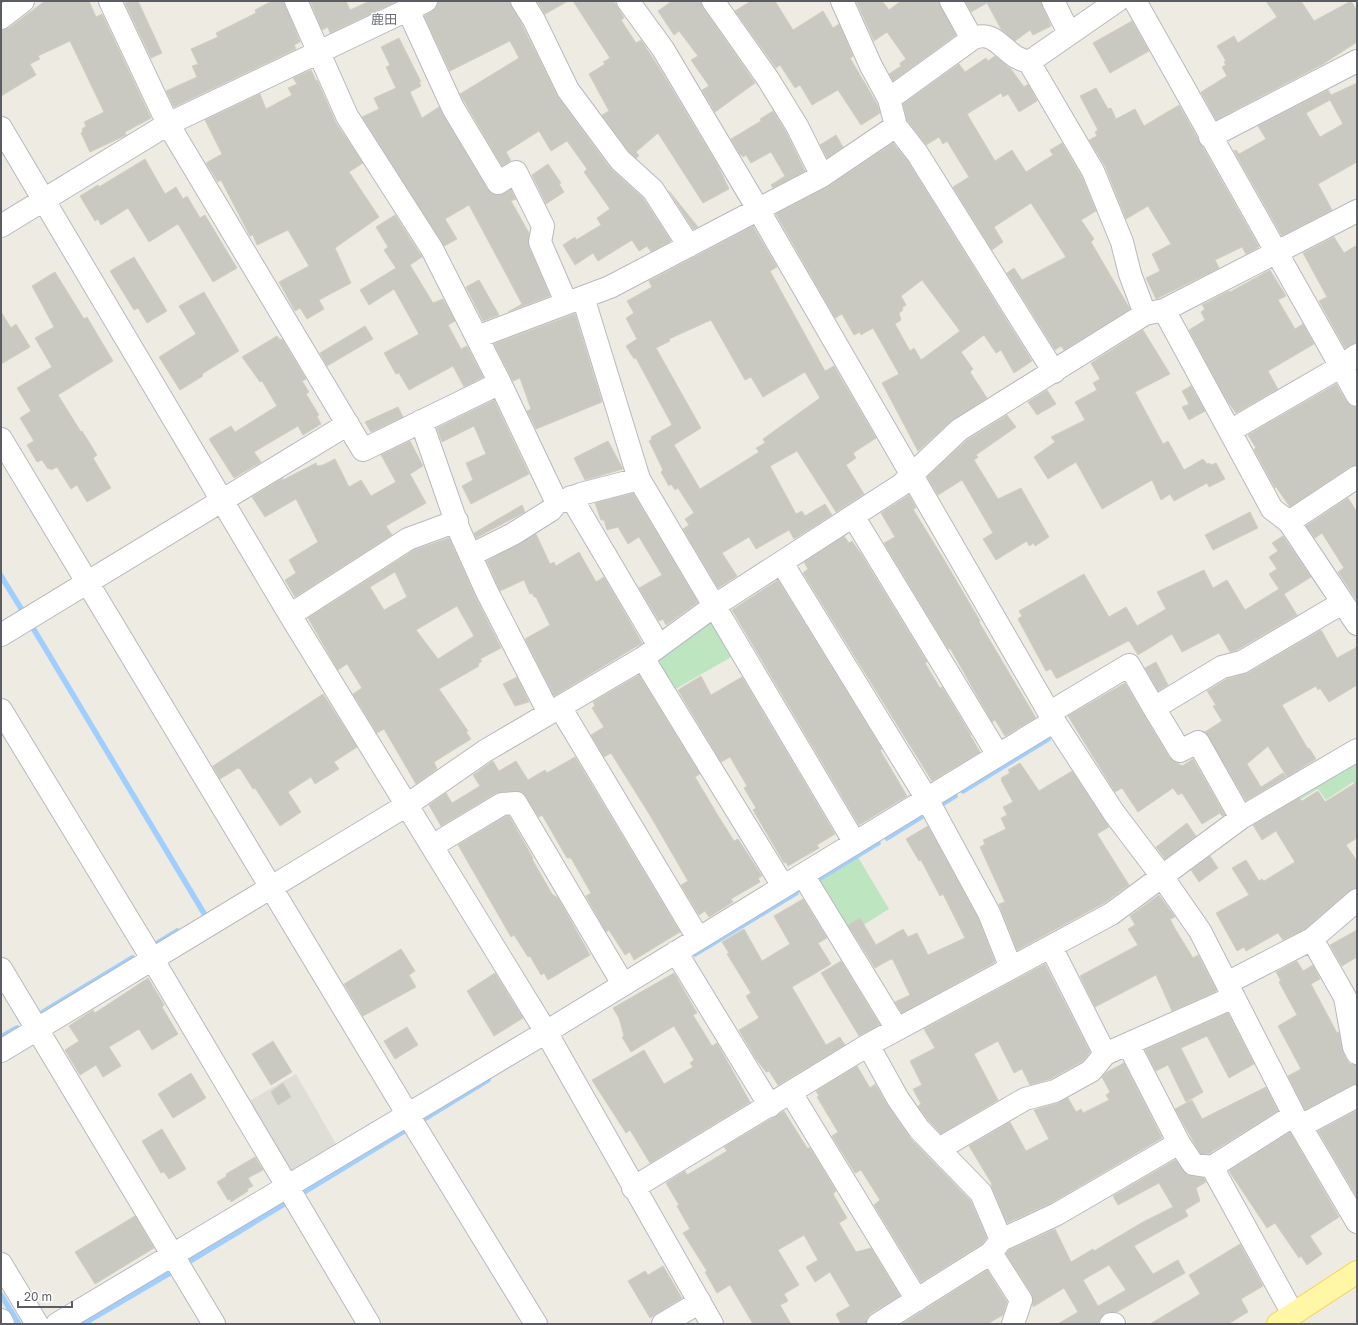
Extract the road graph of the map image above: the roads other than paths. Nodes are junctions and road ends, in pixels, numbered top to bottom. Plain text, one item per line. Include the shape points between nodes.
1 (23, 1) edge
2 (110, 1) edge
3 (296, 1) edge
4 (522, 1) edge
5 (628, 1) edge
6 (713, 1) edge
7 (842, 1) edge
8 (951, 1) edge
9 (1052, 1) edge
10 (1117, 1) edge
11 (1135, 1) edge
12 (417, 5) edge
13 (1, 18) edge
14 (1069, 33) junction
15 (972, 39) junction
16 (318, 51) junction
17 (1357, 61) edge
18 (1029, 62) junction
19 (889, 99) junction
20 (168, 124) junction
21 (896, 126) junction
22 (1, 128) edge
23 (1210, 137) junction
24 (822, 176) junction
25 (44, 200) junction
26 (758, 209) junction
27 (1357, 210) edge
28 (1, 226) edge
29 (689, 246) junction
30 (1276, 254) junction
31 (574, 300) junction
32 (1154, 312) junction
33 (477, 337) junction
34 (1349, 361) edge
35 (1054, 372) junction
36 (500, 383) junction
37 (1357, 395) edge
38 (421, 421) junction
39 (348, 424) junction
40 (1230, 431) junction
41 (1, 439) edge
42 (912, 475) junction
43 (1357, 478) edge
44 (639, 479) junction
45 (564, 500) junction
46 (221, 501) junction
47 (853, 516) junction
48 (457, 521) junction
49 (1289, 522) junction
50 (471, 555) junction
51 (782, 563) junction
52 (87, 582) junction
53 (1342, 603) junction
54 (714, 606) junction
55 (290, 615) junction
56 (1357, 624) edge
57 (1, 635) edge
58 (651, 652) junction
59 (1154, 708) junction
60 (1, 710) edge
61 (554, 710) junction
62 (1051, 717) junction
63 (1357, 750) edge
64 (998, 755) junction
65 (927, 799) junction
66 (407, 805) junction
67 (1241, 818) junction
68 (855, 843) junction
69 (432, 846) junction
70 (803, 874) junction
71 (1161, 875) junction
72 (783, 886) junction
73 (271, 888) junction
74 (1357, 900) edge
75 (698, 938) junction
76 (1312, 939) junction
77 (1051, 947) junction
78 (676, 952) junction
79 (153, 960) junction
80 (1011, 968) junction
81 (1, 969) edge
82 (623, 984) junction
83 (1230, 990) junction
84 (897, 1028) junction
85 (37, 1029) junction
86 (546, 1032) junction
87 (1128, 1044) junction
88 (868, 1045) junction
89 (1, 1051) edge
90 (1357, 1053) edge
91 (1105, 1054) junction
92 (791, 1093) junction
93 (1357, 1096) edge
94 (770, 1106) junction
95 (408, 1115) junction
96 (1297, 1121) junction
97 (1178, 1143) junction
98 (939, 1149) junction
99 (1212, 1167) junction
100 (288, 1187) junction
101 (634, 1188) junction
102 (1357, 1222) edge
103 (996, 1246) junction
104 (173, 1255) junction
105 (1, 1264) edge
106 (1357, 1272) edge
107 (917, 1300) junction
108 (700, 1302) junction
109 (1286, 1319) edge
110 (1, 1320) edge
111 (4, 1324) edge
112 (37, 1324) edge
113 (57, 1324) edge
114 (214, 1324) edge
115 (368, 1324) edge
116 (536, 1324) edge
117 (663, 1324) edge
118 (712, 1324) edge
119 (878, 1324) edge
120 (1013, 1324) edge

1 - 13 street
2 - 20 street
3 - 16 street
4 - 29 street via 568,90 620,160 653,190
5 - 26 street via 662,49
6 - 24 street via 768,79 797,126
7 - 19 street
8 - 15 street
9 - 14 street
10 - 14 street
11 - 23 street
12 - 16 street
12 - 31 street via 453,108 498,183 516,172 543,226 540,242
14 - 18 street
15 - 18 street via 979,35 992,37 1016,57
15 - 19 street
16 - 20 street
16 - 33 street via 347,116 432,249
17 - 23 street
18 - 32 street via 1093,172 1122,242 1130,274
19 - 21 street
20 - 25 street
20 - 39 street
21 - 24 street
21 - 35 street via 917,153
22 - 25 street
23 - 30 street
24 - 26 street
25 - 28 street
25 - 46 street
26 - 29 street
26 - 42 street
27 - 30 street
29 - 31 street via 610,287
30 - 32 street
30 - 34 street
31 - 33 street
31 - 44 street
32 - 35 street
32 - 40 street
33 - 36 street
34 - 37 street
34 - 40 street
35 - 42 street via 959,430
36 - 38 street
36 - 45 street
38 - 39 street via 363,450
38 - 48 street
39 - 46 street
40 - 49 street via 1272,509
41 - 52 street
42 - 47 street
42 - 62 street
43 - 49 street
44 - 45 street
44 - 54 street
45 - 50 street via 513,534
45 - 58 street
46 - 52 street
46 - 55 street
47 - 51 street
47 - 64 street
48 - 50 street
48 - 55 street via 408,539
49 - 53 street
50 - 61 street via 486,590
51 - 54 street
51 - 65 street
52 - 57 street
52 - 73 street
53 - 56 street
53 - 59 street via 1242,662 1222,667
54 - 58 street
54 - 68 street
55 - 66 street
58 - 61 street
58 - 72 street
59 - 62 street via 1129,665
59 - 67 street via 1180,751 1198,742
60 - 79 street
61 - 66 street via 485,751
61 - 75 street
62 - 64 street
62 - 71 street via 1114,814
63 - 67 street
64 - 65 street
65 - 68 street
65 - 80 street via 988,913
66 - 69 street
66 - 73 street
67 - 71 street
68 - 70 street
69 - 82 street via 502,804 516,804
69 - 86 street
70 - 72 street
70 - 84 street
71 - 77 street via 1111,914
71 - 83 street via 1200,931
72 - 75 street
73 - 79 street
73 - 95 street
74 - 76 street
75 - 78 street
76 - 83 street
76 - 90 street via 1345,997
77 - 80 street
77 - 91 street
78 - 82 street
78 - 94 street
79 - 85 street
79 - 100 street
80 - 84 street
81 - 85 street
82 - 86 street
83 - 87 street
83 - 96 street
84 - 88 street
85 - 89 street
85 - 104 street
86 - 95 street
86 - 101 street
87 - 91 street
87 - 97 street
88 - 92 street
88 - 98 street via 898,1099 920,1129
91 - 98 street via 1091,1071 1079,1078 1055,1091 1025,1099
92 - 94 street
92 - 107 street
93 - 96 street
94 - 101 street
95 - 100 street
95 - 116 street
96 - 99 street
96 - 102 street
97 - 99 street via 1193,1164
97 - 103 street via 1057,1214
98 - 103 street via 982,1193
99 - 109 street
100 - 104 street
100 - 115 street
101 - 108 street
103 - 107 street
103 - 120 street via 1021,1300
104 - 113 street
104 - 114 street
105 - 112 street
106 - 109 main road
107 - 119 street
108 - 117 street
108 - 118 street
110 - 111 street

